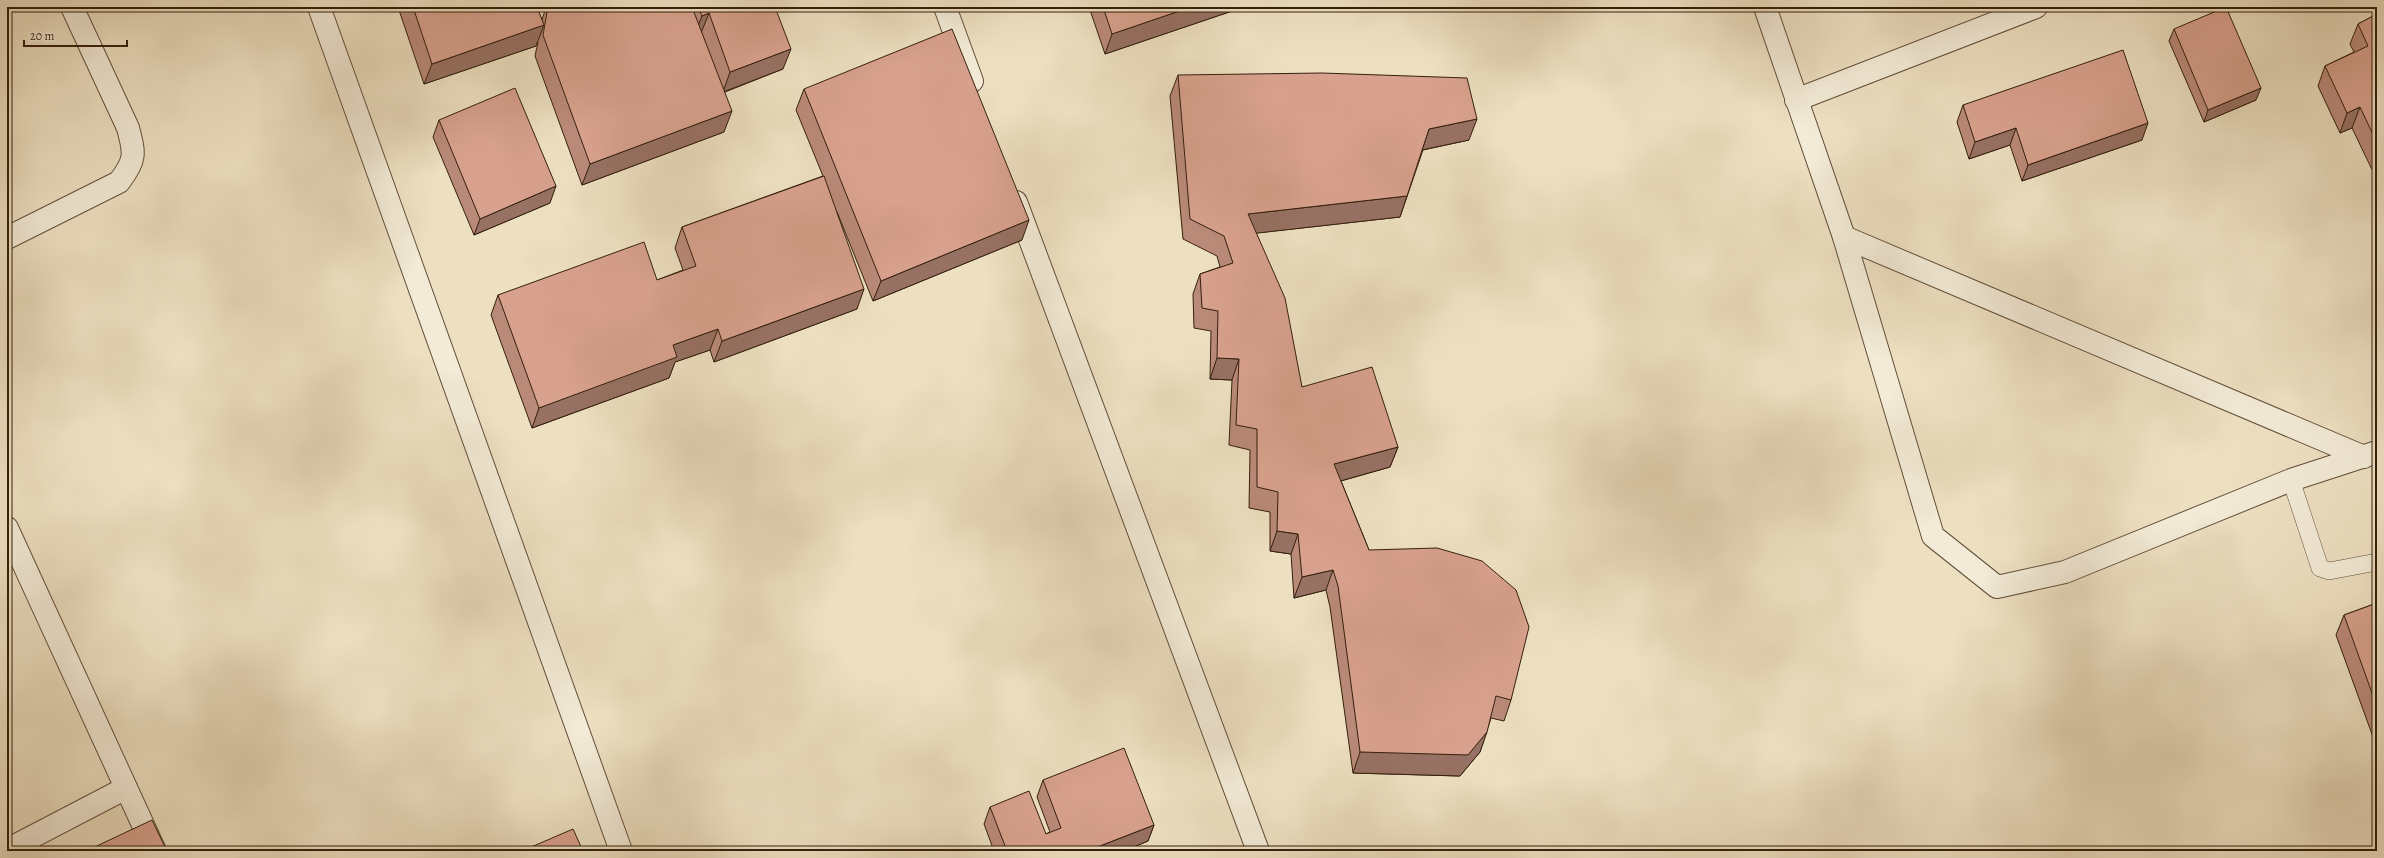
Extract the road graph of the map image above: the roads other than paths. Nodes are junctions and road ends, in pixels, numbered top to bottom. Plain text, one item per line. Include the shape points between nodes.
1 (72, 7) edge
2 (319, 7) edge
3 (945, 7) edge
4 (1765, 7) edge
5 (2036, 7) edge
6 (1796, 100) junction
7 (980, 103) edge
8 (1010, 184) edge
9 (1844, 237) junction
10 (7, 238) edge
11 (2370, 455) edge
12 (2292, 480) junction
13 (7, 528) edge
14 (2377, 562) edge
15 (126, 788) junction
16 (7, 850) edge
17 (155, 851) edge
18 (621, 851) edge
19 (1258, 851) edge

1 - 10 street via 128,128 134,148 131,166 119,182
2 - 18 street
3 - 7 street
4 - 6 street
5 - 6 street
6 - 9 street
8 - 19 street
9 - 11 street
9 - 12 street via 1933,536 1997,587 2065,572
11 - 12 street
12 - 14 lane via 2320,568 2329,571
13 - 15 street
15 - 16 street
15 - 17 street

